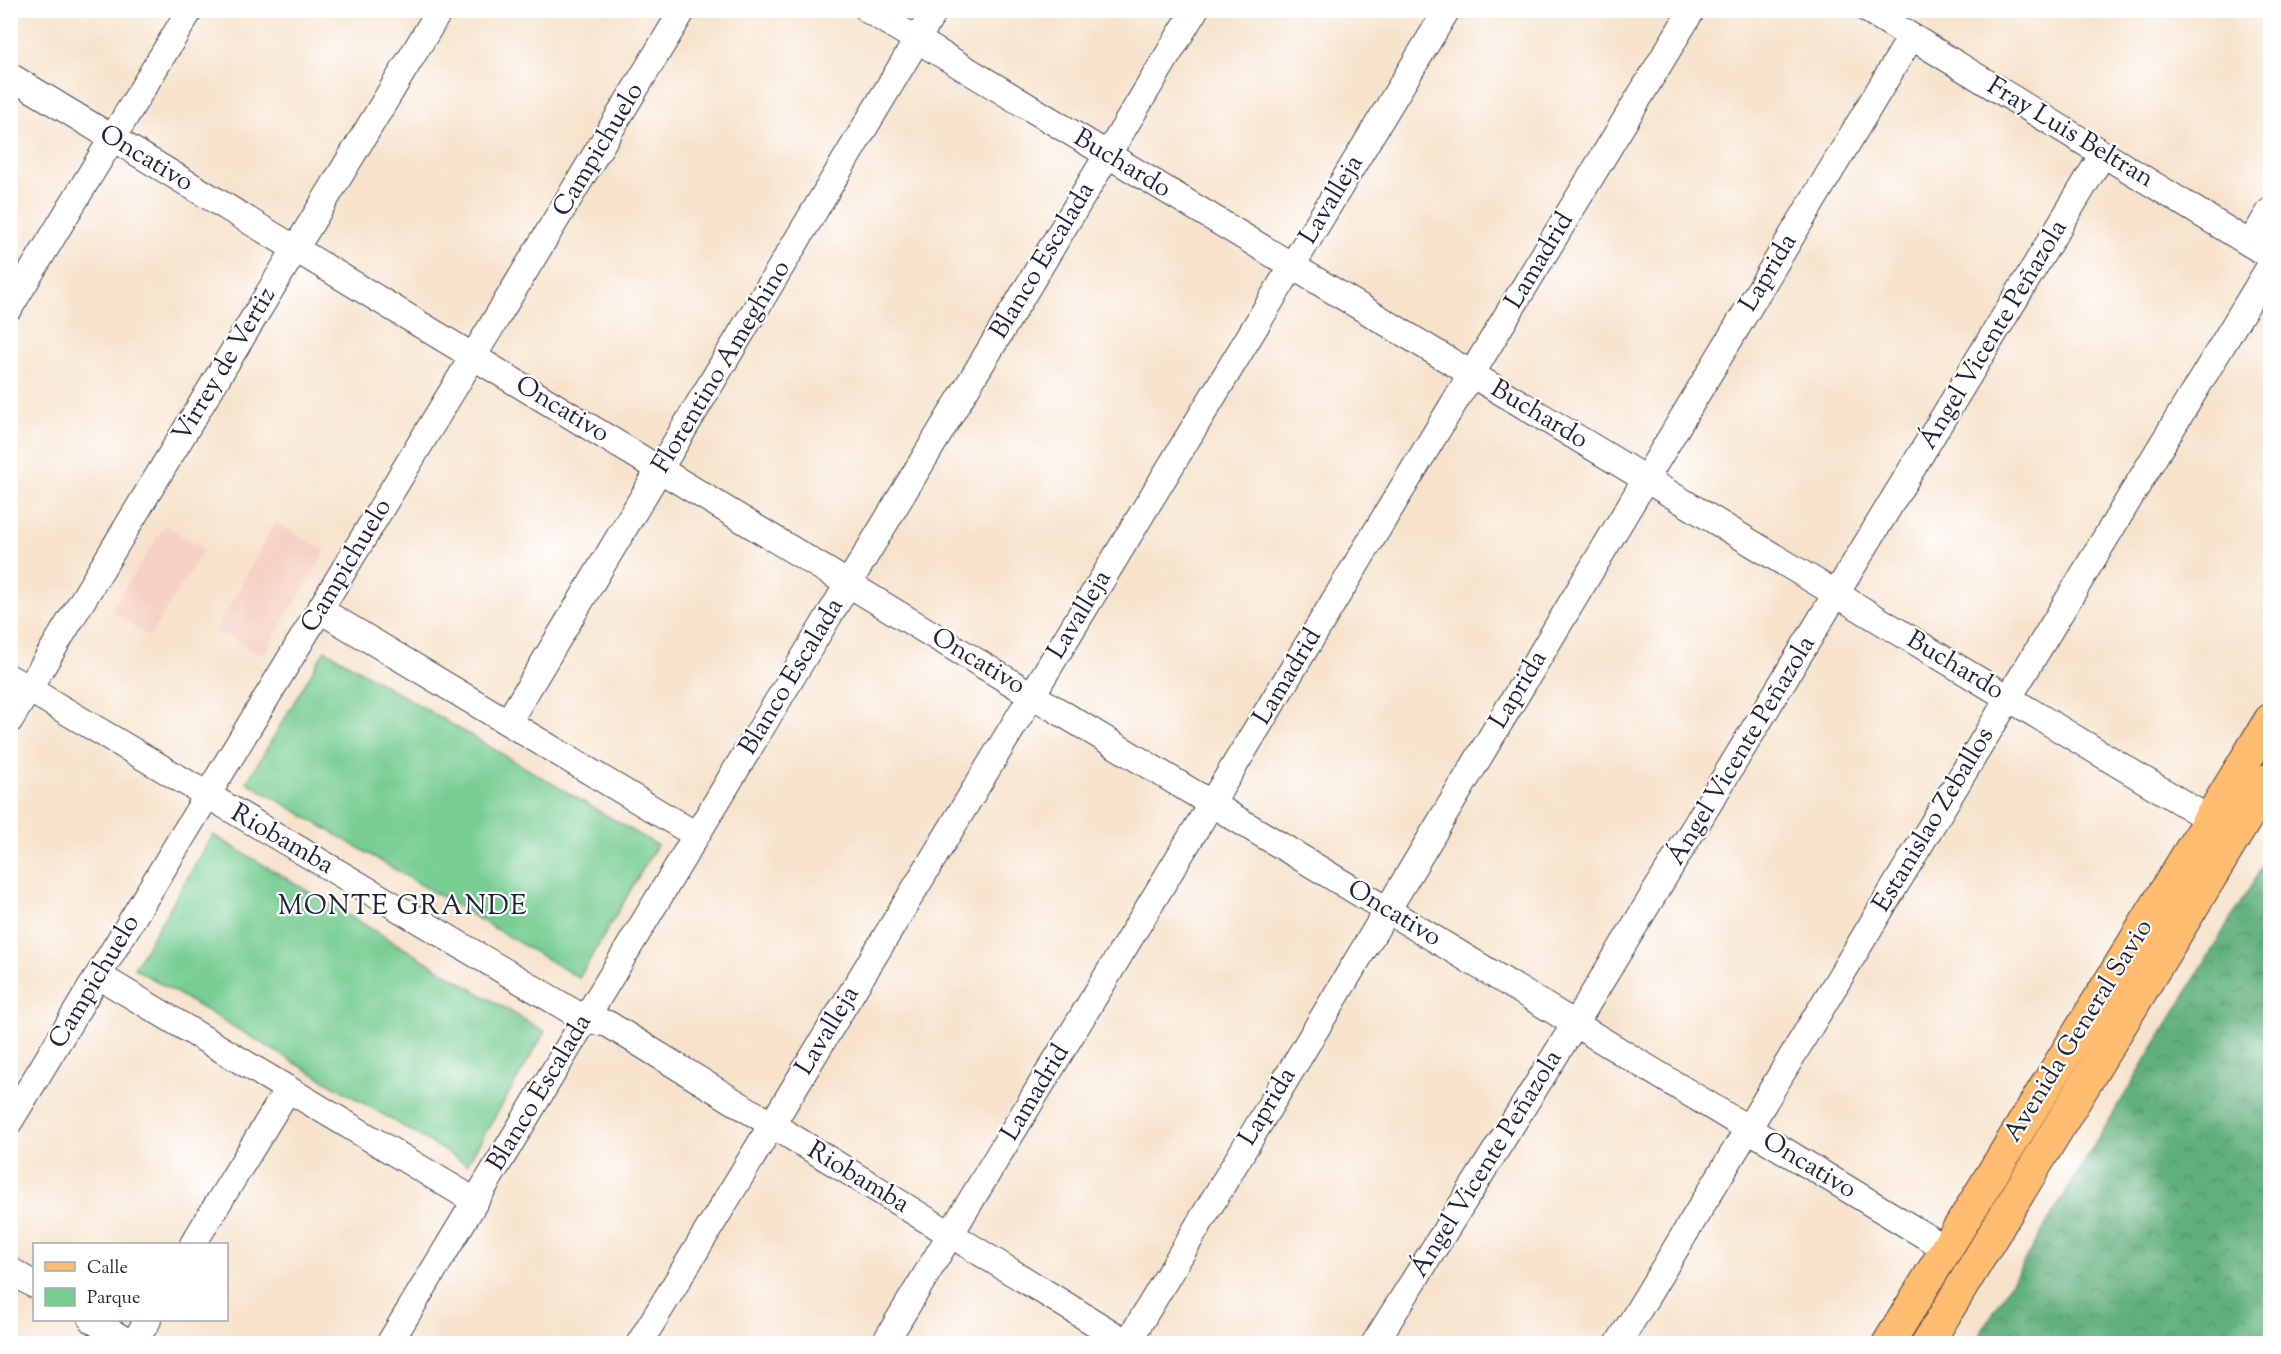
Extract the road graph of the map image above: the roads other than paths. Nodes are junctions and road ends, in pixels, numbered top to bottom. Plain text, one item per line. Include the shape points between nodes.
1 (190, 10) edge
2 (440, 10) edge
3 (683, 10) edge
4 (868, 10) edge
5 (935, 10) edge
6 (1195, 10) edge
7 (1447, 10) edge
8 (1692, 10) edge
9 (1869, 10) edge
10 (1911, 37) junction
11 (917, 40) junction
12 (10, 76) edge
13 (113, 138) junction
14 (2103, 154) junction
15 (1107, 155) junction
16 (2271, 210) edge
17 (296, 249) junction
18 (2260, 250) edge
19 (1292, 266) junction
20 (2271, 266) edge
21 (10, 307) edge
22 (474, 357) junction
23 (1471, 374) junction
24 (661, 470) junction
25 (1645, 479) junction
26 (848, 584) junction
27 (1837, 595) junction
28 (320, 610) junction
29 (20, 684) edge
30 (1032, 695) junction
31 (2008, 698) junction
32 (10, 720) edge
33 (2271, 720) edge
34 (508, 722) junction
35 (2271, 779) edge
36 (207, 796) junction
37 (1212, 804) junction
38 (2209, 819) junction
39 (696, 835) junction
40 (1386, 910) junction
41 (99, 976) junction
42 (585, 1019) junction
43 (1575, 1024) junction
44 (288, 1089) junction
45 (10, 1121) edge
46 (1747, 1128) junction
47 (767, 1133) junction
48 (476, 1201) junction
49 (945, 1241) junction
50 (194, 1243) edge
51 (1945, 1248) junction
52 (10, 1270) edge
53 (33, 1284) edge
54 (94, 1321) edge
55 (147, 1321) edge
56 (1128, 1343) edge
57 (132, 1344) edge
58 (389, 1344) edge
59 (639, 1344) edge
60 (884, 1344) edge
61 (1097, 1344) edge
62 (1374, 1344) edge
63 (1618, 1344) edge
64 (1888, 1344) edge
65 (1927, 1344) edge

1 - 13 street
2 - 17 street, Virrey de Vertiz
3 - 22 street, Campichuelo
4 - 11 street, Buchardo
5 - 11 street, Florentino Ameghino
6 - 15 street, Blanco Escalada
7 - 19 street, Lavalleja
8 - 23 street, Lamadrid
9 - 10 street, Fray Luis Beltran
10 - 14 street, Fray Luis Beltran
10 - 25 street, Laprida
11 - 15 street, Buchardo
11 - 24 street, Florentino Ameghino
12 - 13 street, Oncativo
13 - 17 street, Oncativo
13 - 21 street
14 - 18 street, Fray Luis Beltran
14 - 27 street, Ángel Vicente Peñazola
15 - 19 street, Buchardo
15 - 26 street, Blanco Escalada
16 - 18 street
17 - 22 street, Oncativo
17 - 29 street, Virrey de Vertiz
19 - 23 street, Buchardo
19 - 30 street, Lavalleja
20 - 31 street, Estanislao Zeballos
22 - 24 street, Oncativo
22 - 28 street, Campichuelo
23 - 25 street, Buchardo
23 - 37 street, Lamadrid
24 - 26 street, Oncativo
24 - 34 street, Florentino Ameghino
25 - 27 street, Buchardo
25 - 40 street, Laprida
26 - 30 street, Oncativo
26 - 39 street, Blanco Escalada
27 - 31 street, Buchardo
27 - 43 street, Ángel Vicente Peñazola
28 - 34 street
28 - 36 street, Campichuelo
29 - 32 street, Virrey de Vertiz
29 - 36 street, Riobamba
30 - 37 street, Oncativo
30 - 47 street, Lavalleja
31 - 38 street, Buchardo
31 - 46 street, Estanislao Zeballos
33 - 38 main road, Avenida General Savio
34 - 39 street
35 - 65 main road, Avenida General Savio
36 - 41 street, Campichuelo
36 - 42 street, Riobamba
37 - 40 street, Oncativo
37 - 49 street, Lamadrid
38 - 51 main road, Avenida General Savio
39 - 42 street, Blanco Escalada
40 - 43 street, Oncativo
40 - 56 street, Laprida
41 - 44 street
41 - 45 street, Campichuelo
42 - 47 street, Riobamba via 600,1038
42 - 48 street, Blanco Escalada
43 - 46 street, Oncativo
43 - 62 street, Ángel Vicente Peñazola
44 - 48 street
44 - 50 street
46 - 51 street, Oncativo
46 - 63 street, Estanislao Zeballos
47 - 49 street, Riobamba
47 - 59 street, Lavalleja
48 - 58 street, Blanco Escalada
49 - 56 street, Riobamba
49 - 60 street, Lamadrid
49 - 61 street, Riobamba
51 - 64 main road, Avenida General Savio
52 - 53 street
54 - 57 street
55 - 57 street

